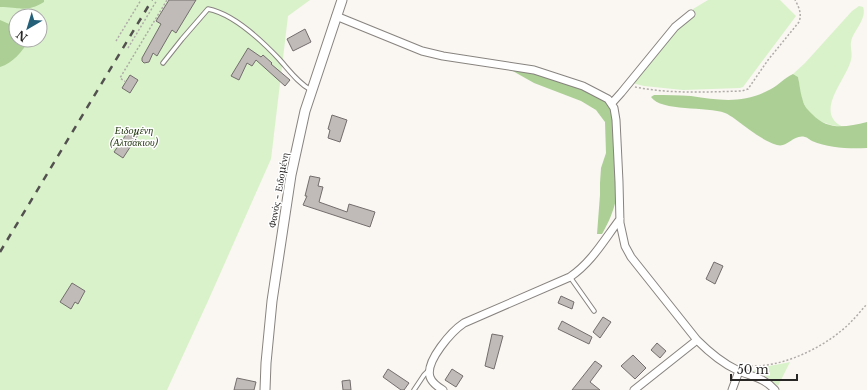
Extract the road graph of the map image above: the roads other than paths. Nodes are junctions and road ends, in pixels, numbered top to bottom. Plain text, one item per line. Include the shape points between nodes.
1 (342, 0) edge
2 (691, 14) dead end
3 (336, 16) junction
4 (163, 63) dead end
5 (312, 90) junction
6 (612, 103) junction
7 (620, 219) junction
8 (570, 277) junction
9 (594, 311) dead end
10 (697, 340) junction
11 (429, 370) junction
12 (739, 371) junction
13 (265, 390) edge
14 (414, 390) edge
15 (443, 390) edge
16 (634, 390) edge
17 (732, 390) edge
18 (775, 390) edge

1 - 3 street, Φανός - Ειδομένη
2 - 6 street via 675,27
3 - 5 street, Φανός - Ειδομένη
3 - 6 street via 431,53 517,66 556,76 594,90
4 - 5 lane via 201,16 208,9 215,10 261,41 300,82
5 - 13 street, Φανός - Ειδομένη via 297,146 281,237 272,301
6 - 7 street via 617,133
7 - 8 street via 592,259
7 - 10 street via 623,241 631,257
8 - 9 lane
8 - 11 street via 464,323 440,348
10 - 12 street via 722,361
10 - 16 street
11 - 14 lane
11 - 15 street via 433,383
12 - 17 street
12 - 18 street via 765,381

